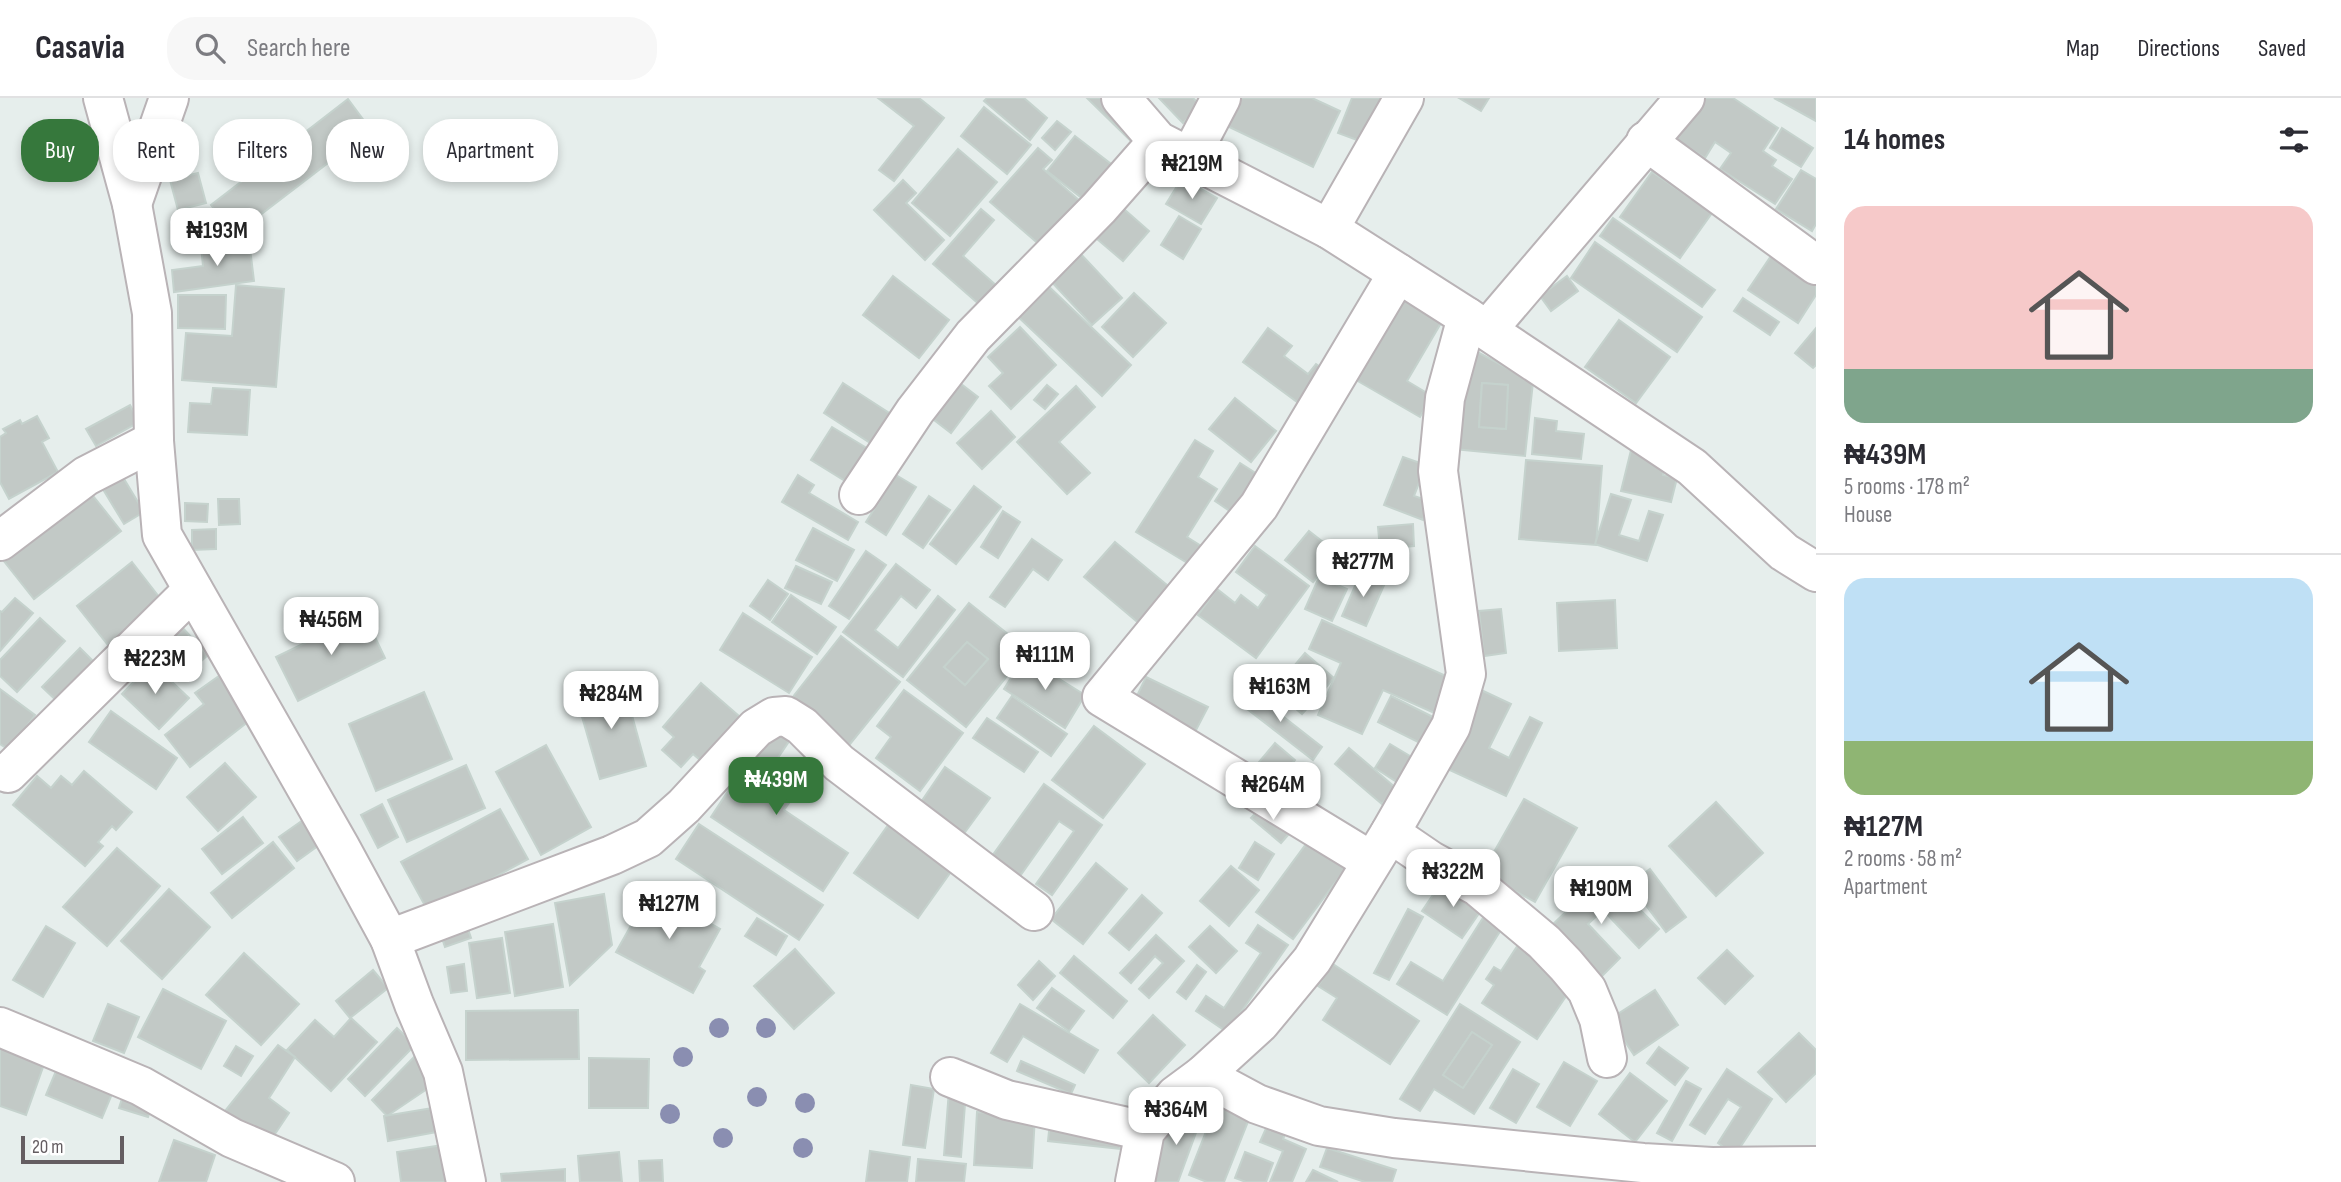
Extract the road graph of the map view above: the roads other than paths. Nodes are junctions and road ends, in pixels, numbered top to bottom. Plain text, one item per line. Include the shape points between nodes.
1 (103, 98) edge
2 (169, 98) edge
3 (1121, 98) edge
4 (1221, 98) edge
5 (1404, 98) edge
6 (1685, 98) edge
7 (1646, 141) junction
8 (1174, 149) junction
9 (132, 204) junction
10 (1329, 229) junction
11 (1816, 265) edge
12 (1398, 273) junction
13 (1477, 323) junction
14 (154, 441) junction
15 (859, 495) dead end
16 (0, 541) edge
17 (1816, 572) edge
18 (193, 590) junction
19 (8, 773) dead end
20 (1380, 847) junction
21 (1034, 911) dead end
22 (390, 939) junction
23 (0, 1027) edge
24 (1607, 1058) dead end
25 (1203, 1075) junction
26 (950, 1077) dead end
27 (1145, 1131) junction
28 (1816, 1166) edge
29 (1710, 1174) edge
30 (335, 1182) edge
31 (467, 1182) edge
32 (1135, 1182) edge

1 - 9 street
2 - 9 street
3 - 8 street
4 - 8 street
5 - 10 street
6 - 7 street
7 - 11 street
7 - 13 street
8 - 10 street
8 - 15 street via 1099,208 973,336
9 - 14 street via 152,313
10 - 12 street
12 - 13 street
12 - 20 street via 1259,506 1102,696
13 - 17 street via 1692,467 1784,552
13 - 20 street via 1445,398 1438,471 1466,674 1451,726
14 - 16 street via 86,476
14 - 18 street via 162,535
18 - 19 street
18 - 22 street
20 - 24 street via 1431,861 1477,886 1544,942 1587,990
20 - 25 street via 1312,960 1260,1023
21 - 22 street via 839,763 786,716 774,717 756,728 648,838
22 - 31 street via 443,1072
23 - 30 street via 141,1086 232,1138
25 - 27 street via 1176,1095
25 - 29 street via 1257,1104 1319,1126
26 - 27 street via 1007,1100
27 - 32 street
28 - 29 street

